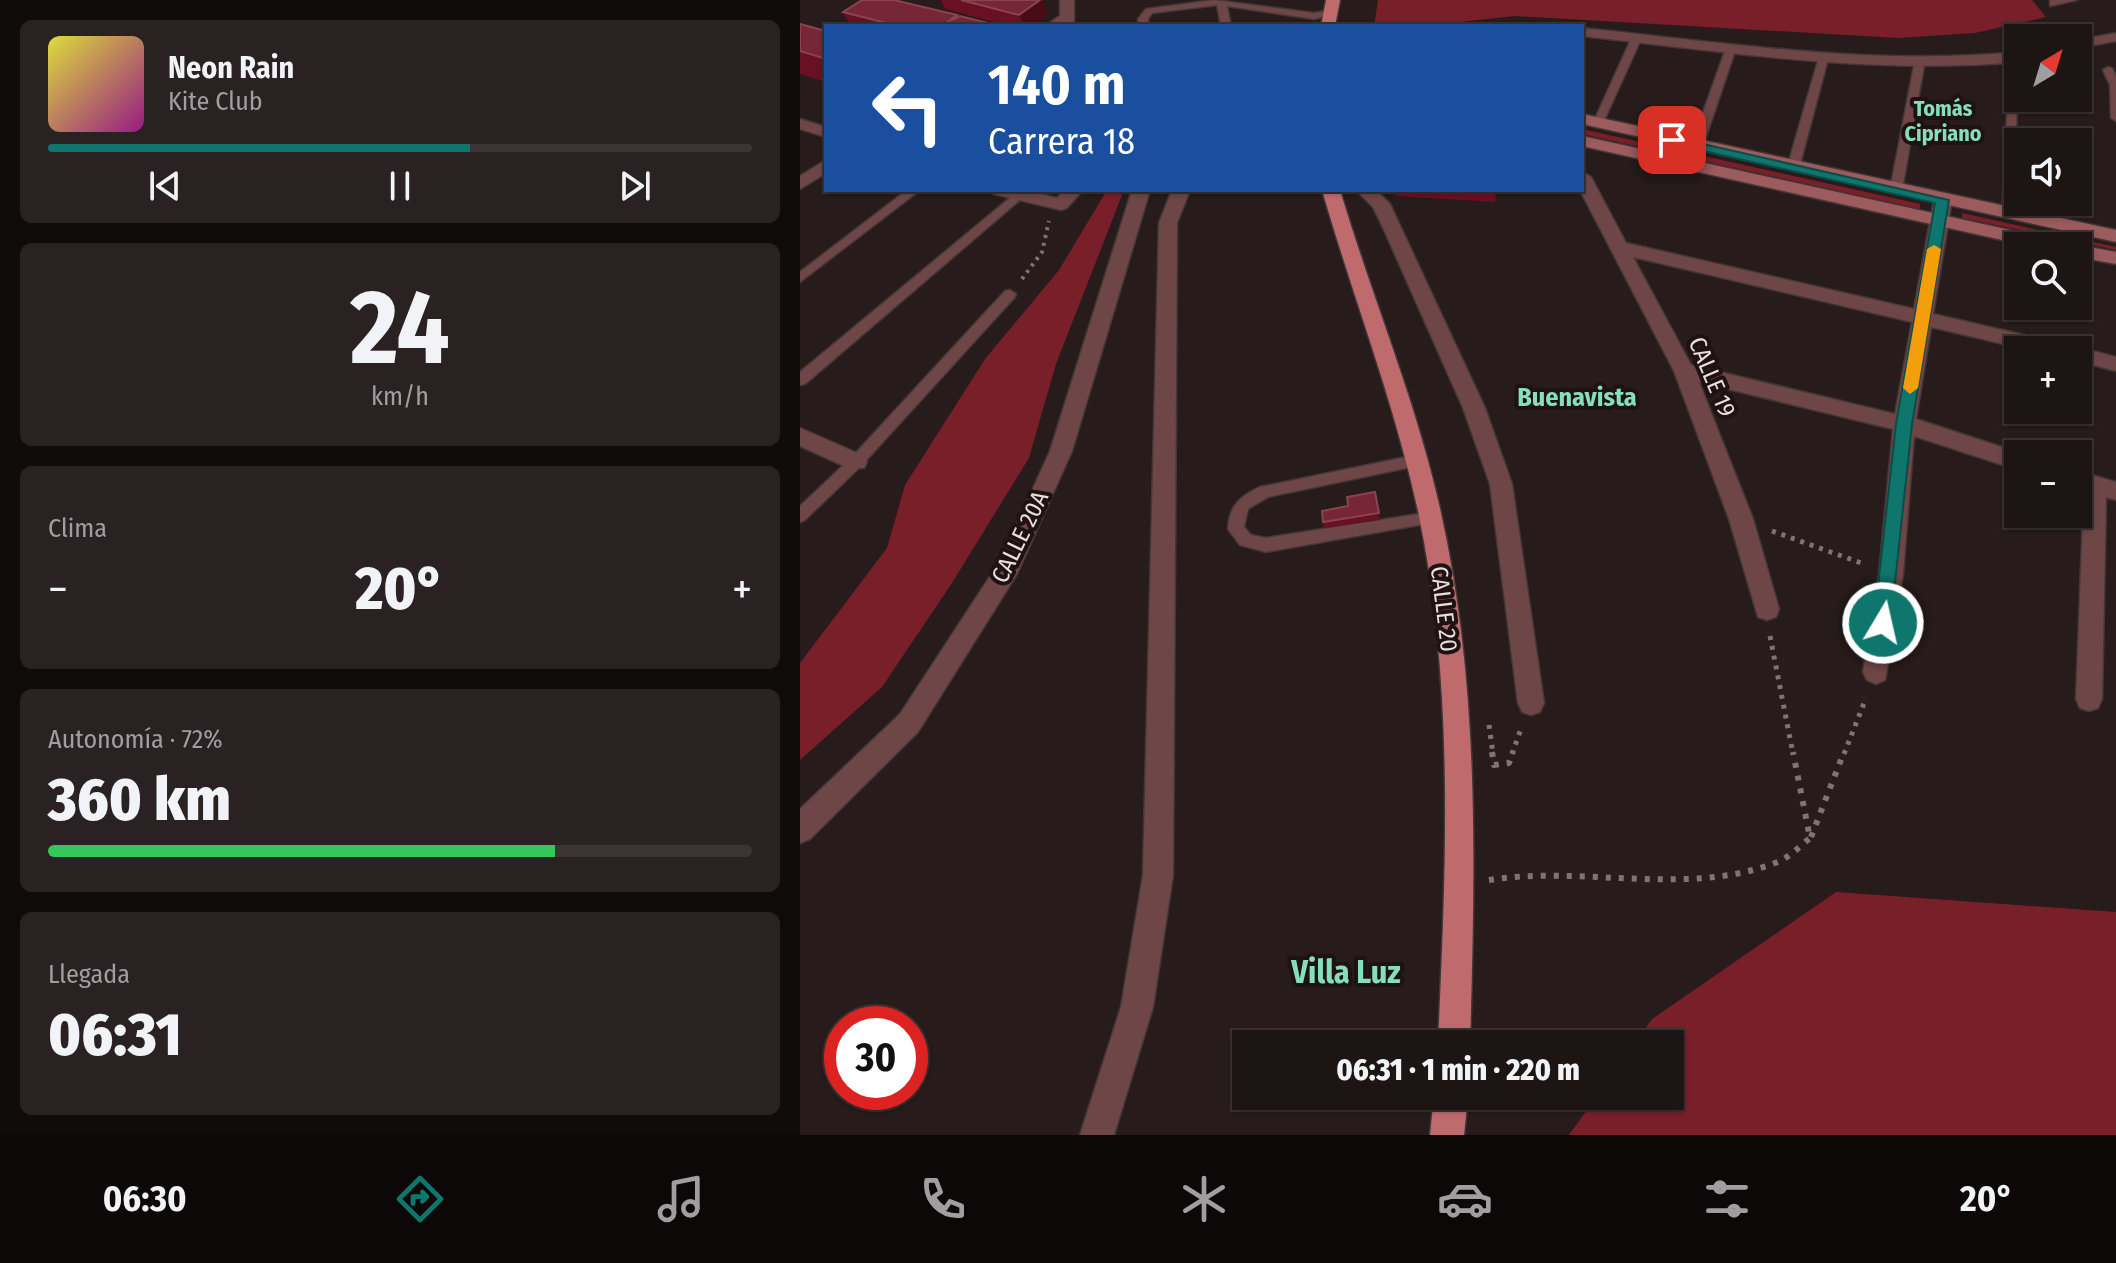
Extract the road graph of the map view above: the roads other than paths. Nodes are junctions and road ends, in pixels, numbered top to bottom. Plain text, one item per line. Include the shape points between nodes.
1 (1067, 0) edge
2 (1221, 2) junction
3 (1331, 13) edge
4 (1066, 21) edge
5 (1144, 24) edge
6 (1226, 24) edge
7 (1584, 32) edge
8 (1637, 37) junction
9 (2116, 37) edge
10 (2092, 41) edge
11 (1731, 48) junction
12 (2004, 57) edge
13 (1823, 59) junction
14 (1920, 60) junction
15 (2108, 70) dead end
16 (2116, 118) edge
17 (1590, 121) edge
18 (800, 124) edge
19 (824, 131) edge
20 (1584, 141) edge
21 (1697, 146) junction
22 (824, 166) edge
23 (1793, 168) junction
24 (1584, 181) edge
25 (800, 184) edge
26 (1896, 190) junction
27 (911, 192) edge
28 (1140, 192) edge
29 (1332, 192) edge
30 (1367, 192) edge
31 (1009, 193) edge
32 (1068, 197) edge
33 (1171, 197) edge
34 (1943, 200) junction
35 (2004, 213) edge
36 (2018, 216) edge
37 (1938, 222) junction
38 (2004, 235) edge
39 (2116, 236) edge
40 (1620, 248) junction
41 (2092, 254) edge
42 (2116, 258) edge
43 (800, 278) edge
44 (1010, 294) road end
45 (1924, 317) junction
46 (2004, 336) edge
47 (2092, 358) edge
48 (2116, 364) edge
49 (1684, 371) junction
50 (800, 380) edge
51 (1904, 424) junction
52 (800, 436) edge
53 (2004, 456) edge
54 (1416, 461) junction
55 (856, 462) junction
56 (2096, 486) edge
57 (800, 516) edge
58 (1431, 518) junction
59 (1767, 609) road end
60 (1876, 672) road end
61 (2089, 699) dead end
62 (1531, 703) road end
63 (800, 829) edge
64 (1455, 1030) edge
65 (1450, 1110) edge
66 (1097, 1135) edge
67 (1447, 1135) edge

1 - 4 street
2 - 3 lane via 1314,16
2 - 5 lane via 1149,11
2 - 6 lane
7 - 8 street
8 - 11 street
8 - 17 lane
9 - 10 street
11 - 13 street
11 - 21 lane
12 - 14 street
13 - 14 street
13 - 23 lane
14 - 26 lane
15 - 16 lane via 2115,85
17 - 21 main road
18 - 19 street
20 - 37 main road
21 - 23 main road
22 - 25 street
23 - 26 main road
24 - 40 street, CALLE 19
26 - 34 main road
27 - 43 lane
28 - 63 street, CALLE 20A via 1061,451 1009,567 909,723
29 - 54 main road, CALLE 20
30 - 62 street via 1381,204 1501,484
31 - 32 street
31 - 50 lane
33 - 66 street via 1153,940
34 - 35 main road
34 - 37 street
36 - 39 main road
37 - 38 main road
37 - 45 street
40 - 45 street
40 - 49 street, CALLE 19
41 - 42 main road
44 - 55 lane
45 - 46 street
45 - 51 street
47 - 48 street
49 - 51 street
49 - 59 street, CALLE 19 via 1741,519
51 - 53 street
51 - 60 street
52 - 55 street
54 - 58 main road, CALLE 20
54 - 58 lane via 1265,491 1246,500 1236,514 1236,529 1246,540 1266,545
55 - 57 lane
56 - 61 street
58 - 64 main road, CALLE 20 via 1448,622 1458,750 1461,887
65 - 67 main road

